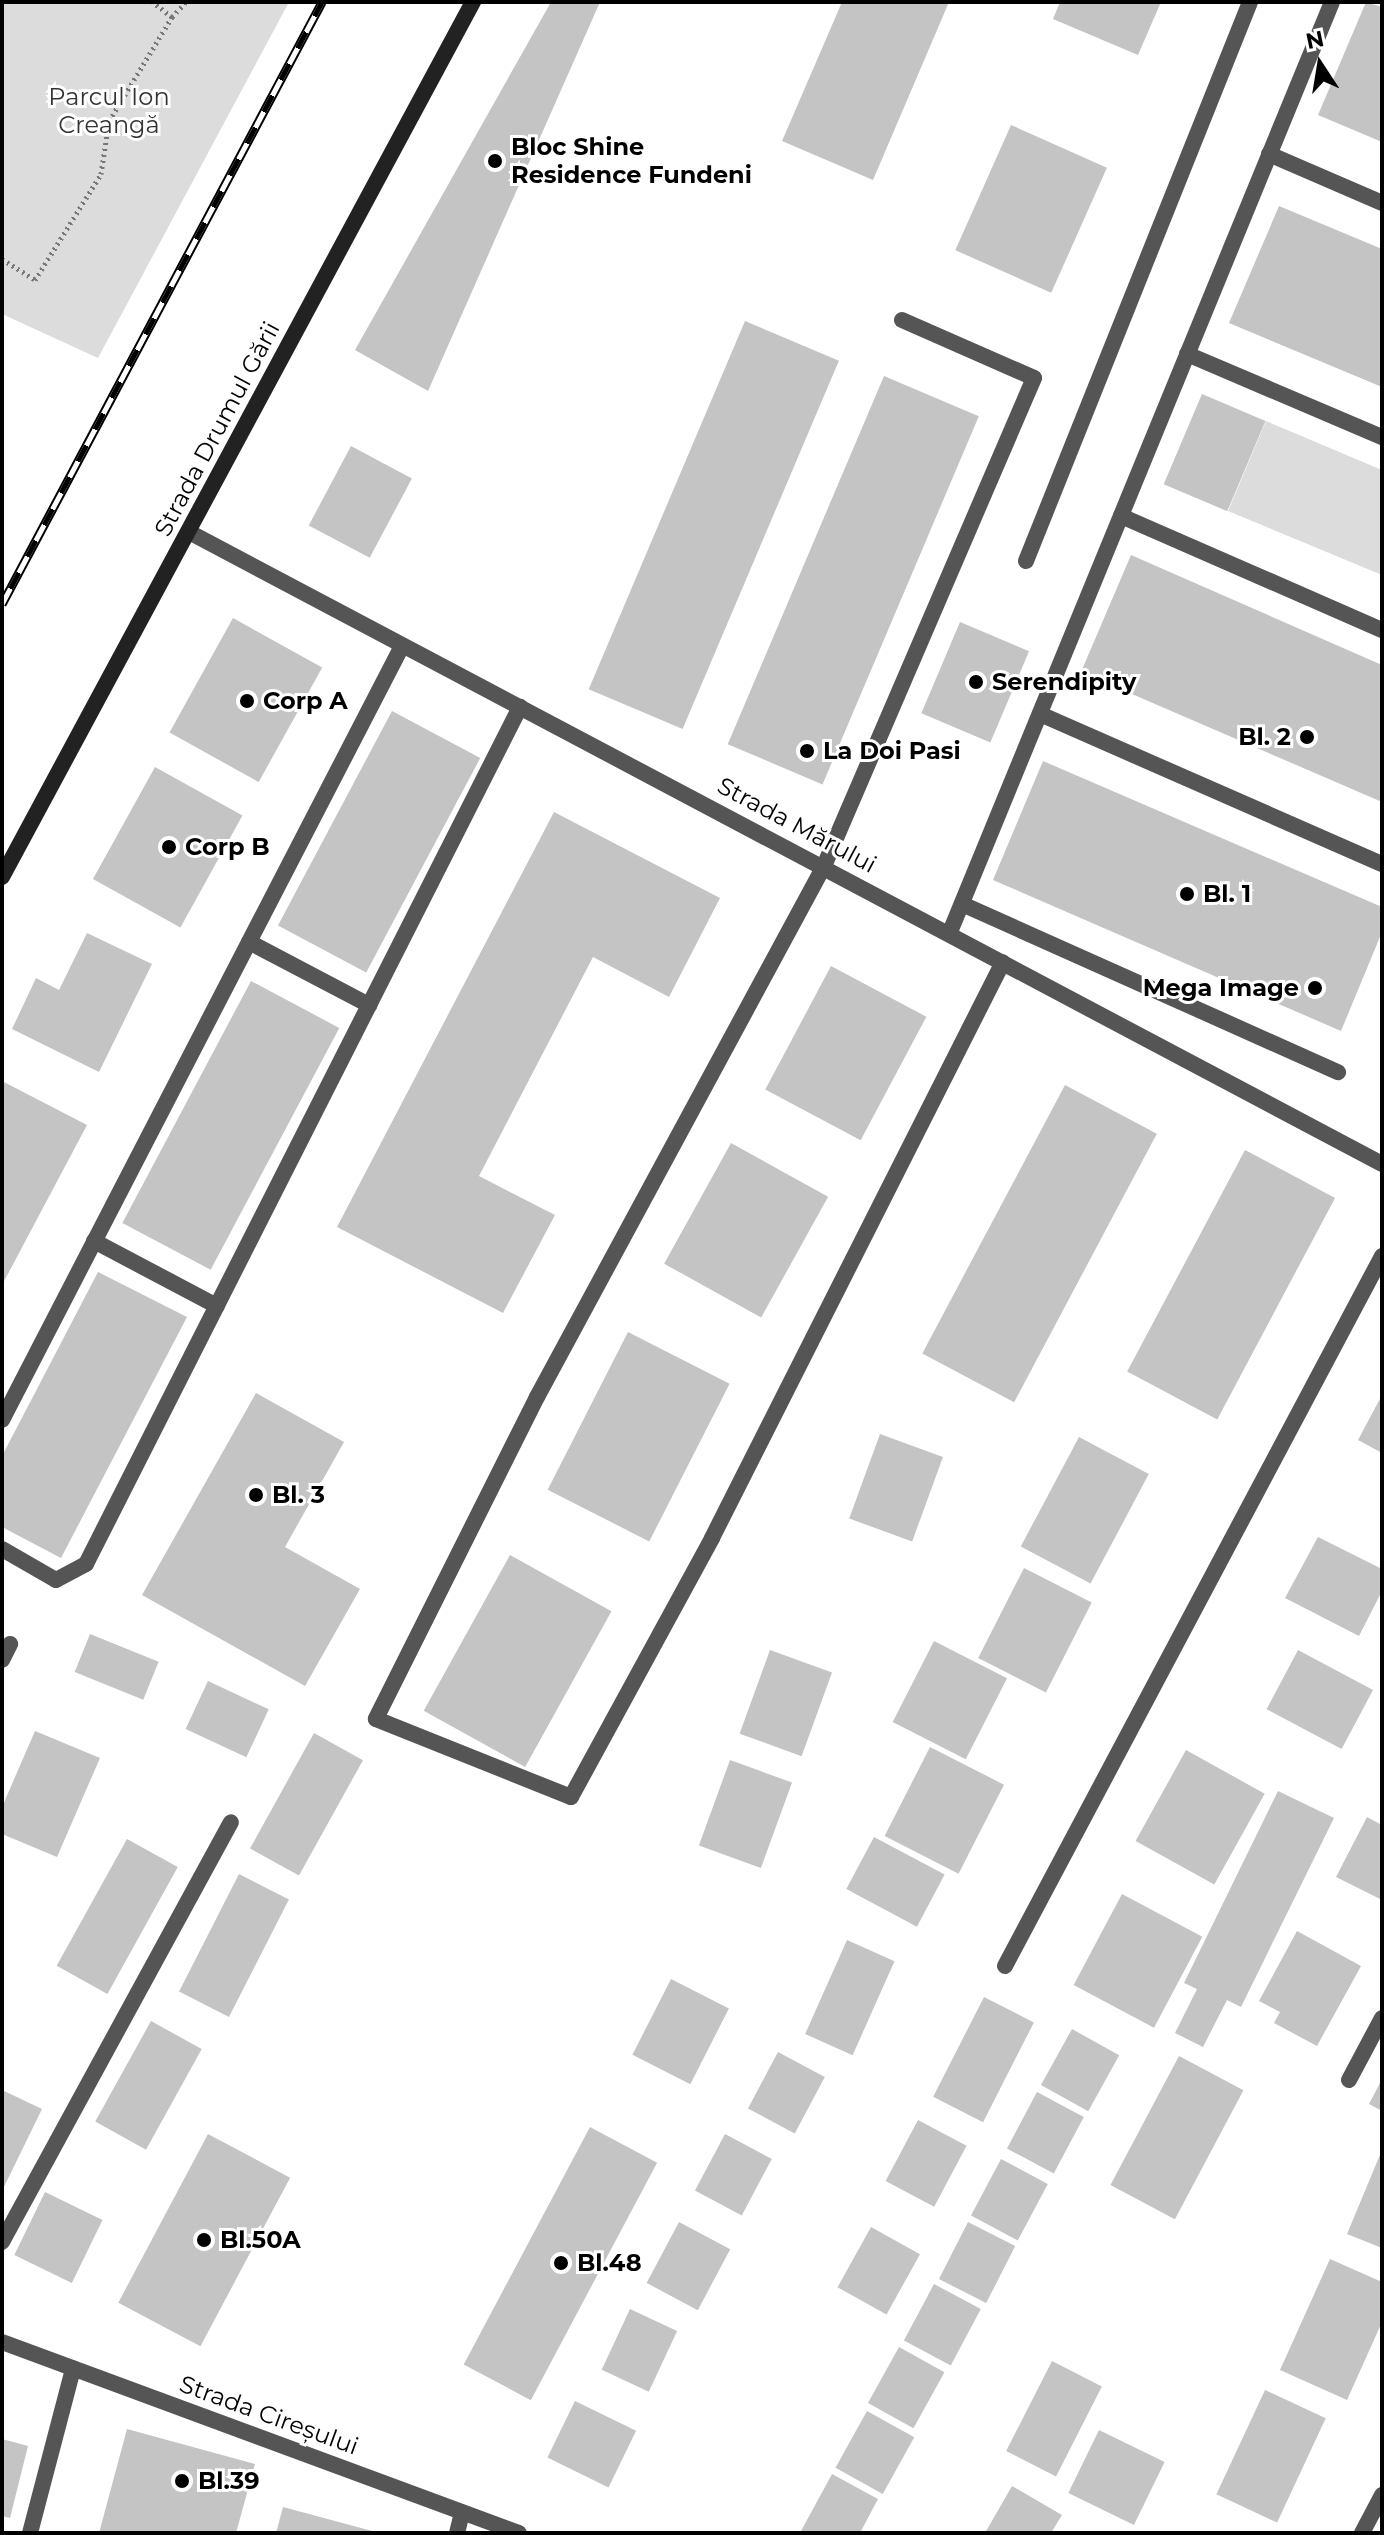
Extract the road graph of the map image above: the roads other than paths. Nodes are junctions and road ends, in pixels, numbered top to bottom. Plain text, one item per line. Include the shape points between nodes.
1 (473, 2) edge
2 (1250, 2) edge
3 (1332, 2) edge
4 (1269, 154) junction
5 (1382, 203) edge
6 (902, 320) dead end
7 (1187, 354) junction
8 (1382, 437) edge
9 (1121, 516) junction
10 (189, 532) junction
11 (1026, 561) dead end
12 (1382, 630) edge
13 (402, 646) junction
14 (520, 707) junction
15 (1040, 714) junction
16 (1382, 864) edge
17 (824, 866) junction
18 (2, 877) edge
19 (962, 904) junction
20 (950, 932) junction
21 (249, 942) junction
22 (1003, 962) junction
23 (369, 1005) junction
24 (1338, 1072) dead end
25 (1381, 1160) edge
26 (94, 1241) junction
27 (1382, 1256) edge
28 (217, 1306) junction
29 (2, 1420) edge
30 (2, 1549) edge
31 (231, 1822) dead end
32 (1005, 1966) dead end
33 (1382, 2018) edge
34 (1349, 2080) dead end
35 (2, 2242) edge
36 (2, 2342) edge
37 (73, 2369) junction
38 (1382, 2495) edge
39 (462, 2513) junction
40 (30, 2533) edge
41 (457, 2533) edge
42 (519, 2533) edge
43 (1362, 2533) edge

1 - 10 street, Strada Drumul Gării
2 - 11 street
3 - 4 street
4 - 5 street
4 - 7 street
6 - 17 street via 1034,378
7 - 8 street
7 - 9 street
9 - 12 street
9 - 15 street
10 - 13 street, Strada Mărului
10 - 18 street, Strada Drumul Gării
13 - 14 street, Strada Mărului
13 - 21 street
14 - 17 street, Strada Mărului
14 - 23 street
15 - 16 street
15 - 19 street
17 - 20 street, Strada Mărului
17 - 22 street via 537,1397 376,1719 571,1797 712,1538
19 - 20 street
19 - 24 street
20 - 22 street, Strada Mărului
21 - 23 street
21 - 26 street
22 - 25 street, Strada Mărului
23 - 28 street
26 - 28 street
26 - 29 street
27 - 32 street
28 - 30 street via 86,1564 56,1580
31 - 35 street
33 - 34 street
36 - 37 street, Strada Cireșului
37 - 39 street, Strada Cireșului
37 - 40 street
38 - 43 street
39 - 41 street
39 - 42 street, Strada Cireșului

